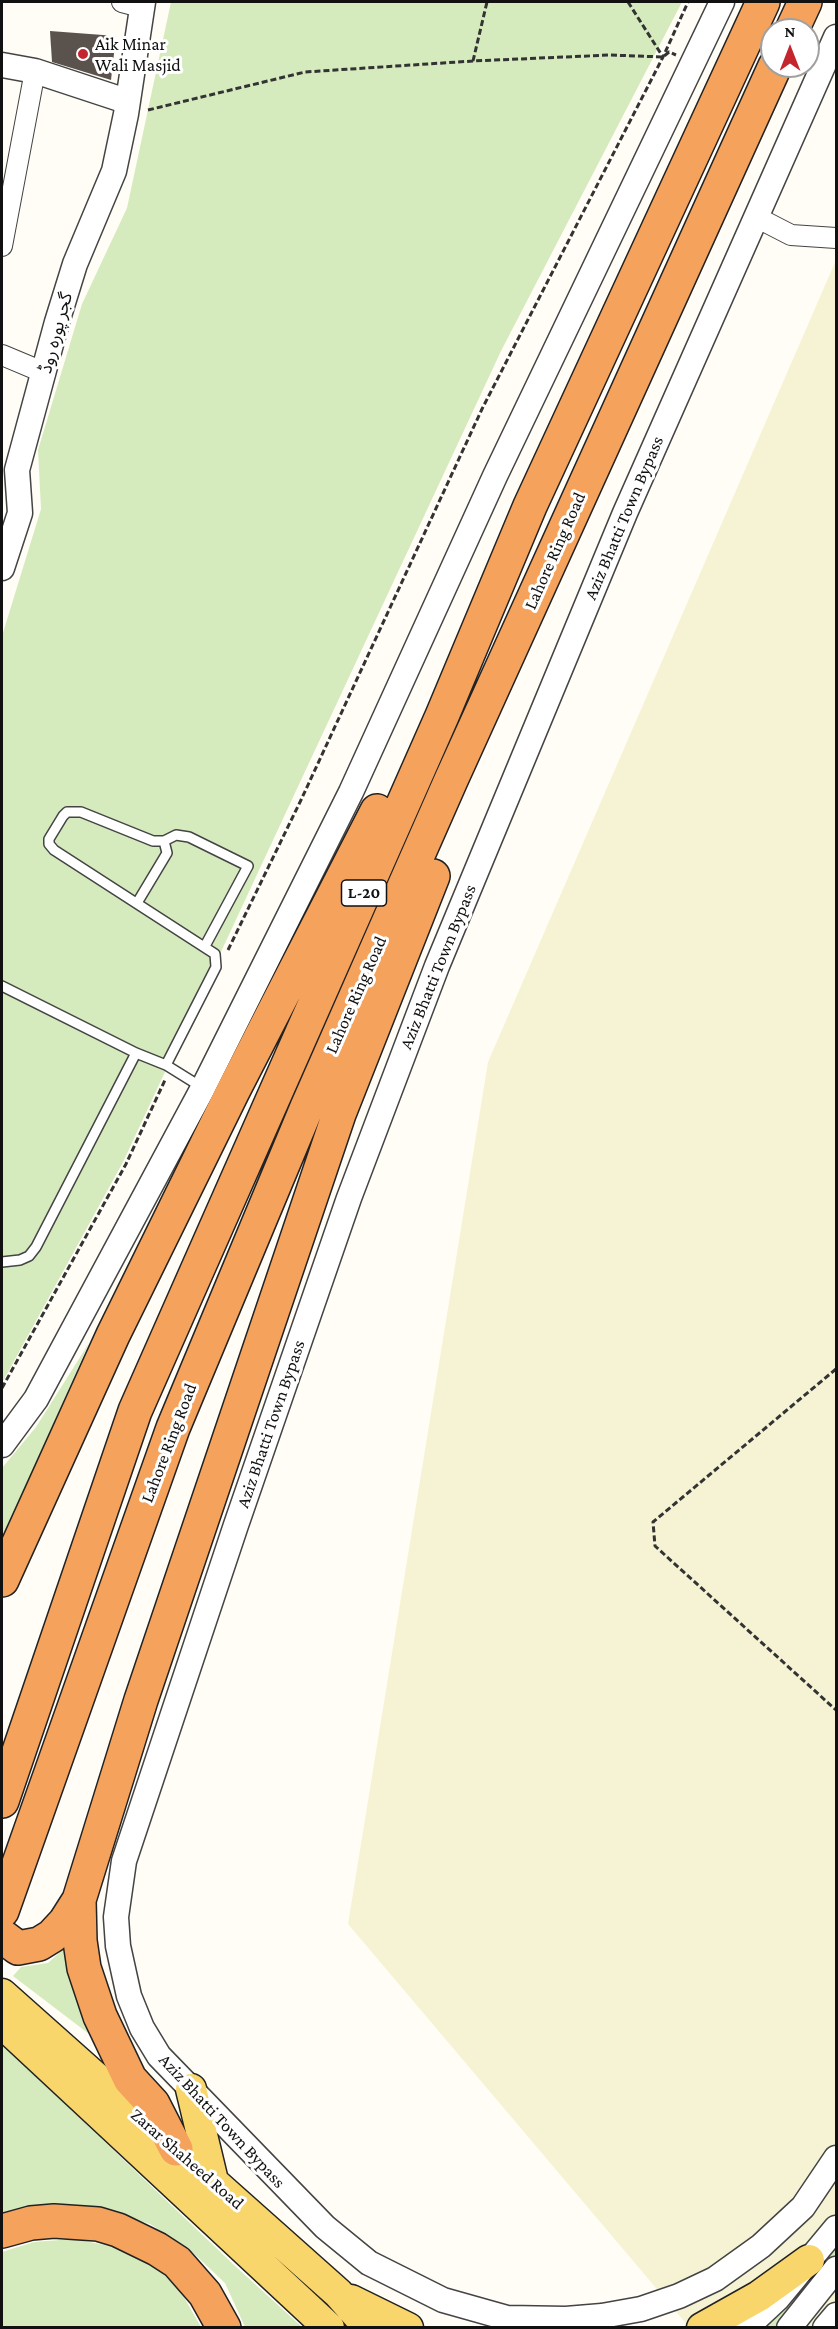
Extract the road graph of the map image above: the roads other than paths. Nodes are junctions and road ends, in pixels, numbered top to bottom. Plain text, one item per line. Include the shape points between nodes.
1 (722, 2) edge
2 (764, 2) edge
3 (805, 2) edge
4 (136, 3) edge
5 (798, 18) edge
6 (837, 37) edge
7 (2, 65) edge
8 (35, 71) junction
9 (770, 78) edge
10 (126, 107) junction
11 (756, 217) junction
12 (837, 238) edge
13 (2, 246) edge
14 (2, 355) edge
15 (45, 373) junction
16 (10, 494) edge
17 (2, 568) edge
18 (488, 603) junction
19 (531, 604) junction
20 (164, 841) junction
21 (137, 903) junction
22 (206, 946) junction
23 (2, 986) edge
24 (136, 1053) junction
25 (167, 1069) junction
26 (203, 1088) junction
27 (2, 1262) edge
28 (2, 1445) edge
29 (2, 1580) edge
30 (2, 1801) edge
31 (79, 1900) junction
32 (2, 1911) edge
33 (2, 1936) edge
34 (2, 1994) edge
35 (2, 2023) edge
36 (191, 2089) junction
37 (176, 2149) junction
38 (837, 2158) edge
39 (213, 2181) junction
40 (837, 2228) edge
41 (2, 2231) edge
42 (823, 2265) edge
43 (338, 2293) junction
44 (837, 2315) edge
45 (224, 2328) edge
46 (328, 2328) edge
47 (369, 2328) edge
48 (408, 2328) edge
49 (702, 2328) edge
50 (746, 2328) edge
51 (789, 2328) edge
52 (825, 2328) edge

1 - 26 street via 495,476 351,792
2 - 18 highway, Lahore Ring Road / L-20
3 - 5 highway
4 - 10 street, گجر پورہ روڈ
6 - 11 street, Aziz Bhatti Town Bypass
7 - 8 street
8 - 10 street
8 - 13 street
9 - 19 highway, Lahore Ring Road / L-20
10 - 15 street, گجر پورہ روڈ via 114,171 75,264
11 - 12 street via 791,235
11 - 36 street, Aziz Bhatti Town Bypass via 625,513 437,966 337,1232 124,1861 116,1917 129,1996 159,2056
14 - 15 street
15 - 16 street, گجر پورہ روڈ
16 - 17 street, گجر پورہ روڈ via 20,513
18 - 29 highway via 437,680 368,830 113,1335
18 - 30 highway, Lahore Ring Road / L-20 via 442,716 135,1411
19 - 31 highway via 497,723 339,1114 145,1689
19 - 32 highway, Lahore Ring Road / L-20 via 307,1107 178,1417
20 - 21 lane via 167,852
20 - 21 lane via 153,841 74,810 63,816 49,839 54,850
20 - 22 lane via 176,835 189,837 248,866
21 - 22 lane
22 - 25 lane via 215,954 216,967
23 - 24 lane
24 - 25 lane
24 - 27 lane via 36,1247 20,1260
25 - 26 lane
26 - 28 street via 36,1400
31 - 33 highway via 52,1936 39,1944 18,1948
31 - 37 highway via 84,1968 100,2016 130,2079 153,2104
34 - 37 main road, Zarar Shaheed Road
35 - 46 main road, Zarar Shaheed Road
36 - 38 street, Aziz Bhatti Town Bypass via 325,2227 369,2263 443,2300 507,2318 602,2316 642,2309 697,2288 737,2265 781,2228 803,2207
36 - 39 main road
37 - 39 main road, Zarar Shaheed Road
39 - 43 main road, Zarar Shaheed Road
40 - 42 street
41 - 45 highway via 54,2221 98,2224 118,2230 177,2262 204,2294
42 - 49 main road
42 - 50 street
42 - 51 street
43 - 47 main road, Zarar Shaheed Road
43 - 48 main road
44 - 52 street

